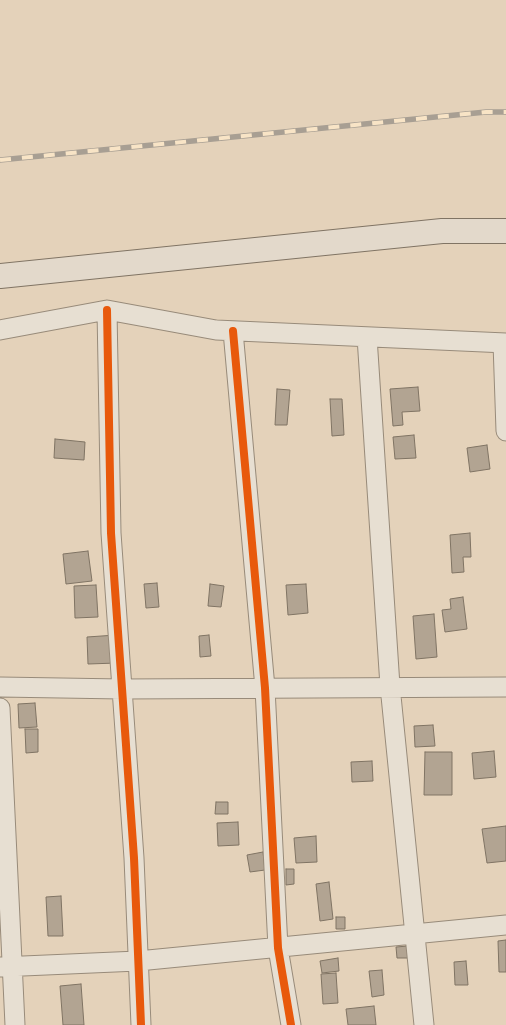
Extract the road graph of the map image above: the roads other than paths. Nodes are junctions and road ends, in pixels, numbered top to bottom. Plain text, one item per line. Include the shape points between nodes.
1 (506, 230) edge
2 (0, 276) edge
3 (107, 310) junction
4 (0, 330) edge
5 (233, 331) junction
6 (367, 336) junction
7 (505, 343) edge
8 (506, 431) edge
9 (390, 686) junction
10 (0, 687) edge
11 (506, 687) edge
12 (266, 688) junction
13 (122, 689) junction
14 (0, 708) edge
15 (506, 925) edge
16 (414, 934) junction
17 (278, 948) junction
18 (138, 961) junction
19 (5, 967) edge
20 (14, 1025) edge
21 (141, 1025) edge
22 (291, 1025) edge
23 (424, 1025) edge

1 - 2 main road via 442,232
3 - 4 street
3 - 5 street
3 - 13 street via 111,533
5 - 6 street
5 - 12 street
6 - 7 street
6 - 9 street
7 - 8 street
9 - 11 street
9 - 12 street
9 - 16 street
10 - 13 street
12 - 13 street
12 - 17 street
13 - 18 street
14 - 19 street
15 - 16 street
16 - 17 street
16 - 23 street
17 - 18 street
17 - 22 street
18 - 19 street
18 - 21 street
19 - 20 street

